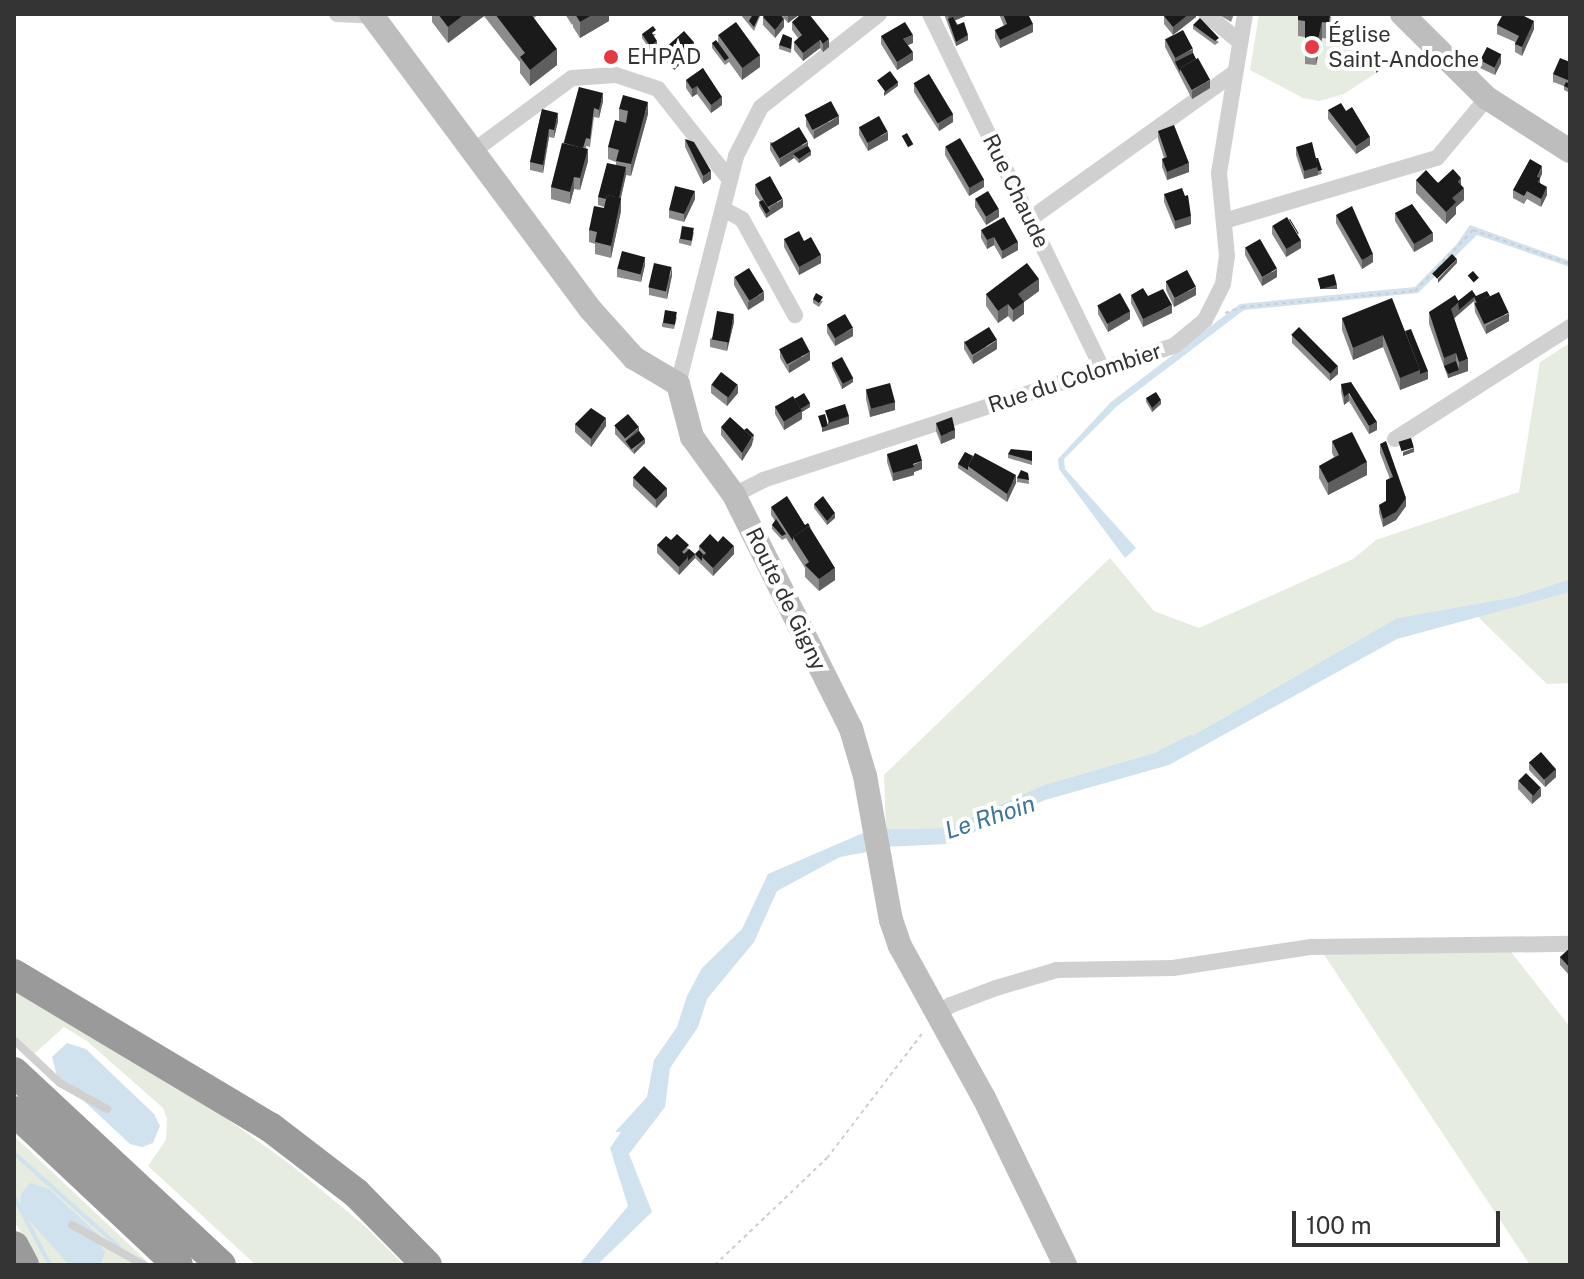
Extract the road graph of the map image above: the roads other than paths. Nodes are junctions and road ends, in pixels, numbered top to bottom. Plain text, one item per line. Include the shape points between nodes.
1 (337, 14) edge
2 (879, 14) edge
3 (930, 14) edge
4 (1206, 14) edge
5 (1245, 14) edge
6 (1402, 14) edge
7 (372, 15) edge
8 (1240, 42) junction
9 (1234, 73) junction
10 (1487, 98) junction
11 (1570, 151) edge
12 (472, 152) junction
13 (730, 180) junction
14 (723, 209) junction
15 (1030, 219) junction
16 (1224, 221) junction
17 (795, 315) dead end
18 (1570, 327) edge
19 (1102, 369) junction
20 (678, 384) junction
21 (1395, 439) dead end
22 (734, 495) junction
23 (1570, 944) edge
24 (14, 974) edge
25 (937, 1014) junction
26 (14, 1040) edge
27 (14, 1072) edge
28 (107, 1109) dead end
29 (14, 1111) edge
30 (72, 1225) dead end
31 (14, 1246) edge
32 (24, 1265) edge
33 (144, 1265) edge
34 (178, 1265) edge
35 (221, 1265) edge
36 (427, 1265) edge
37 (1065, 1265) edge

1 - 7 street
2 - 13 street via 761,107
3 - 15 street, Rue Chaude
4 - 8 street
5 - 8 street, Rue du Colombier
6 - 10 street
7 - 12 street
8 - 9 street, Rue du Colombier
9 - 15 street
9 - 16 street, Rue du Colombier via 1219,173
10 - 11 street
10 - 16 street via 1437,158
12 - 13 street via 572,78 616,75 658,89
12 - 20 street via 590,309 634,358
13 - 14 street
14 - 17 street via 742,219
14 - 20 street
15 - 19 street, Rue Chaude
16 - 19 street, Rue du Colombier via 1223,284 1205,320 1174,346
18 - 21 street
19 - 22 street, Rue du Colombier via 763,480
20 - 22 street, Route de Gigny via 692,437
22 - 25 street, Route de Gigny via 851,729 895,933
23 - 25 street via 1311,947 1173,968 1057,970 996,988
24 - 36 highway via 270,1127 356,1193
25 - 37 street, Route de Gigny
26 - 28 lane via 60,1083
27 - 35 highway
29 - 34 highway
30 - 33 lane
31 - 32 highway

